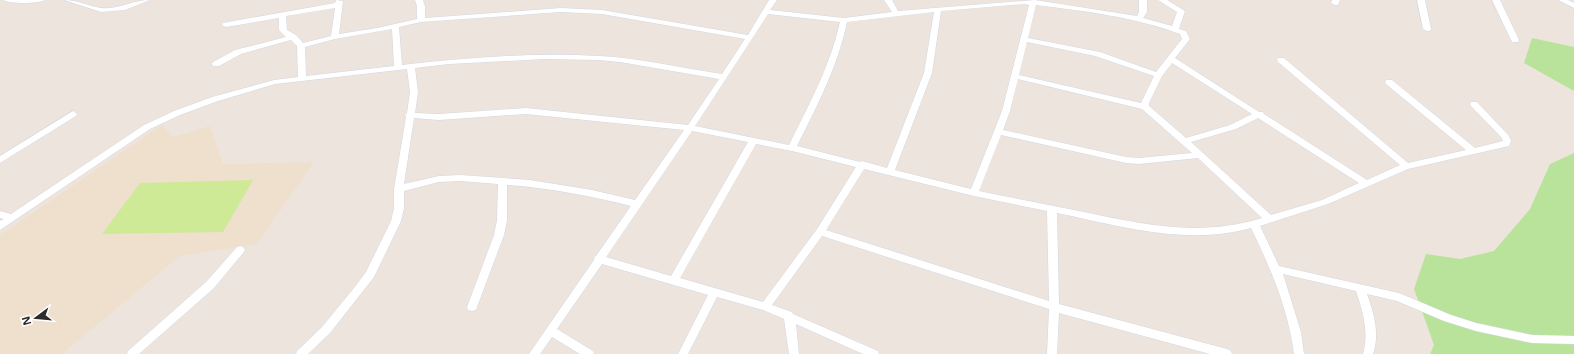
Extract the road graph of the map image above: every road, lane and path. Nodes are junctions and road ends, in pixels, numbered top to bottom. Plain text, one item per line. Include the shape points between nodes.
1 (7, 0) edge
2 (41, 0) edge
3 (68, 0) edge
4 (146, 0) edge
5 (419, 0) edge
6 (773, 0) edge
7 (888, 0) edge
8 (957, 0) edge
9 (1143, 0) edge
10 (1162, 0) edge
11 (1421, 0) edge
12 (1496, 0) edge
13 (1562, 0) edge
14 (1032, 2) edge
15 (338, 3) edge
16 (1574, 6) edge
17 (962, 8) junction
18 (938, 9) junction
19 (767, 12) junction
20 (896, 13) junction
21 (282, 16) junction
22 (1139, 19) junction
23 (422, 20) junction
24 (844, 20) junction
25 (226, 25) dead end
26 (395, 26) junction
27 (1175, 29) junction
28 (1427, 29) dead end
29 (293, 37) junction
30 (335, 37) junction
31 (750, 38) junction
32 (1024, 39) junction
33 (1515, 40) dead end
34 (301, 46) junction
35 (1172, 59) junction
36 (1281, 60) dead end
37 (216, 64) dead end
38 (411, 66) junction
39 (398, 67) junction
40 (1158, 75) junction
41 (1015, 76) junction
42 (723, 77) junction
43 (302, 78) junction
44 (1389, 82) dead end
45 (1474, 104) dead end
46 (1145, 107) junction
47 (73, 114) dead end
48 (1260, 114) junction
49 (410, 115) junction
50 (690, 128) junction
51 (998, 132) junction
52 (754, 140) junction
53 (1184, 141) junction
54 (792, 148) junction
55 (1472, 150) junction
56 (1200, 155) junction
57 (0, 160) edge
58 (862, 164) junction
59 (1406, 166) junction
60 (890, 172) junction
61 (504, 181) junction
62 (1367, 184) junction
63 (399, 189) junction
64 (974, 193) junction
65 (638, 204) junction
66 (1052, 209) junction
67 (0, 214) edge
68 (12, 218) junction
69 (1269, 219) junction
70 (1254, 224) junction
71 (0, 226) edge
72 (820, 232) junction
73 (240, 250) dead end
74 (598, 259) junction
75 (1276, 269) junction
76 (673, 281) junction
77 (1360, 288) junction
78 (714, 293) junction
79 (472, 307) dead end
80 (765, 307) junction
81 (1054, 307) junction
82 (788, 315) junction
83 (550, 330) junction
84 (1574, 340) edge
85 (1191, 349) edge
86 (132, 354) edge
87 (301, 354) edge
88 (535, 354) edge
89 (589, 354) edge
90 (683, 354) edge
91 (794, 354) edge
92 (874, 354) edge
93 (1052, 354) edge
94 (1227, 354) edge
95 (1299, 354) edge
96 (1368, 354) edge

1 - 2 street
3 - 4 street via 102,10 122,8
5 - 23 street
6 - 19 street
7 - 20 street
8 - 17 street
9 - 22 street via 1143,12
10 - 27 street via 1181,11
11 - 28 street
12 - 33 street
13 - 16 street
14 - 17 street
14 - 22 street
14 - 32 street
15 - 21 street
15 - 30 street
17 - 18 street
18 - 20 street
18 - 60 street via 928,73
19 - 24 street
19 - 31 street
20 - 24 street
21 - 25 street
21 - 29 street via 283,30
22 - 27 street
23 - 26 street
23 - 31 street via 526,12 584,11
24 - 54 street via 830,65
26 - 30 street
26 - 39 street
27 - 35 street via 1183,33 1186,39
29 - 34 street
29 - 37 street via 238,52
30 - 34 street
31 - 42 street
32 - 40 street via 1097,54
32 - 41 street
34 - 43 street
35 - 40 street
35 - 48 street
36 - 59 street
38 - 39 street
38 - 42 street via 507,58 583,57 620,60
38 - 49 street via 414,92
39 - 43 street
40 - 46 street
41 - 46 street
41 - 51 street
42 - 50 street
43 - 68 street via 247,89 159,121 111,150
44 - 55 street
45 - 55 street via 1507,141 1506,144
46 - 53 street
47 - 57 street
48 - 53 street via 1233,127
48 - 62 street
49 - 50 street via 439,117 526,111
49 - 63 street
50 - 52 street
50 - 65 street
51 - 56 street via 1126,160
51 - 64 street
52 - 54 street
52 - 76 street
53 - 56 street
54 - 58 street
55 - 59 street
56 - 69 street
58 - 60 street
58 - 72 street
59 - 62 street
60 - 64 street
61 - 63 street via 449,178
61 - 65 street via 592,193
61 - 79 street via 499,235
62 - 69 street via 1325,202
63 - 87 street via 396,220 370,274 326,330
64 - 66 street
65 - 74 street
66 - 70 street via 1167,231 1215,231
66 - 81 street
67 - 68 street
68 - 71 street
69 - 70 street
70 - 75 street
72 - 80 street
72 - 81 street
73 - 86 street via 210,285
74 - 76 street
74 - 83 street
75 - 77 street
75 - 95 street via 1296,332
76 - 78 street
77 - 84 street via 1399,297 1476,327 1532,339
77 - 96 street via 1371,322 1372,345
78 - 80 street
78 - 90 street
80 - 82 street
81 - 85 street
81 - 93 street
82 - 91 street
82 - 92 street
83 - 88 street
83 - 89 street
85 - 94 street

